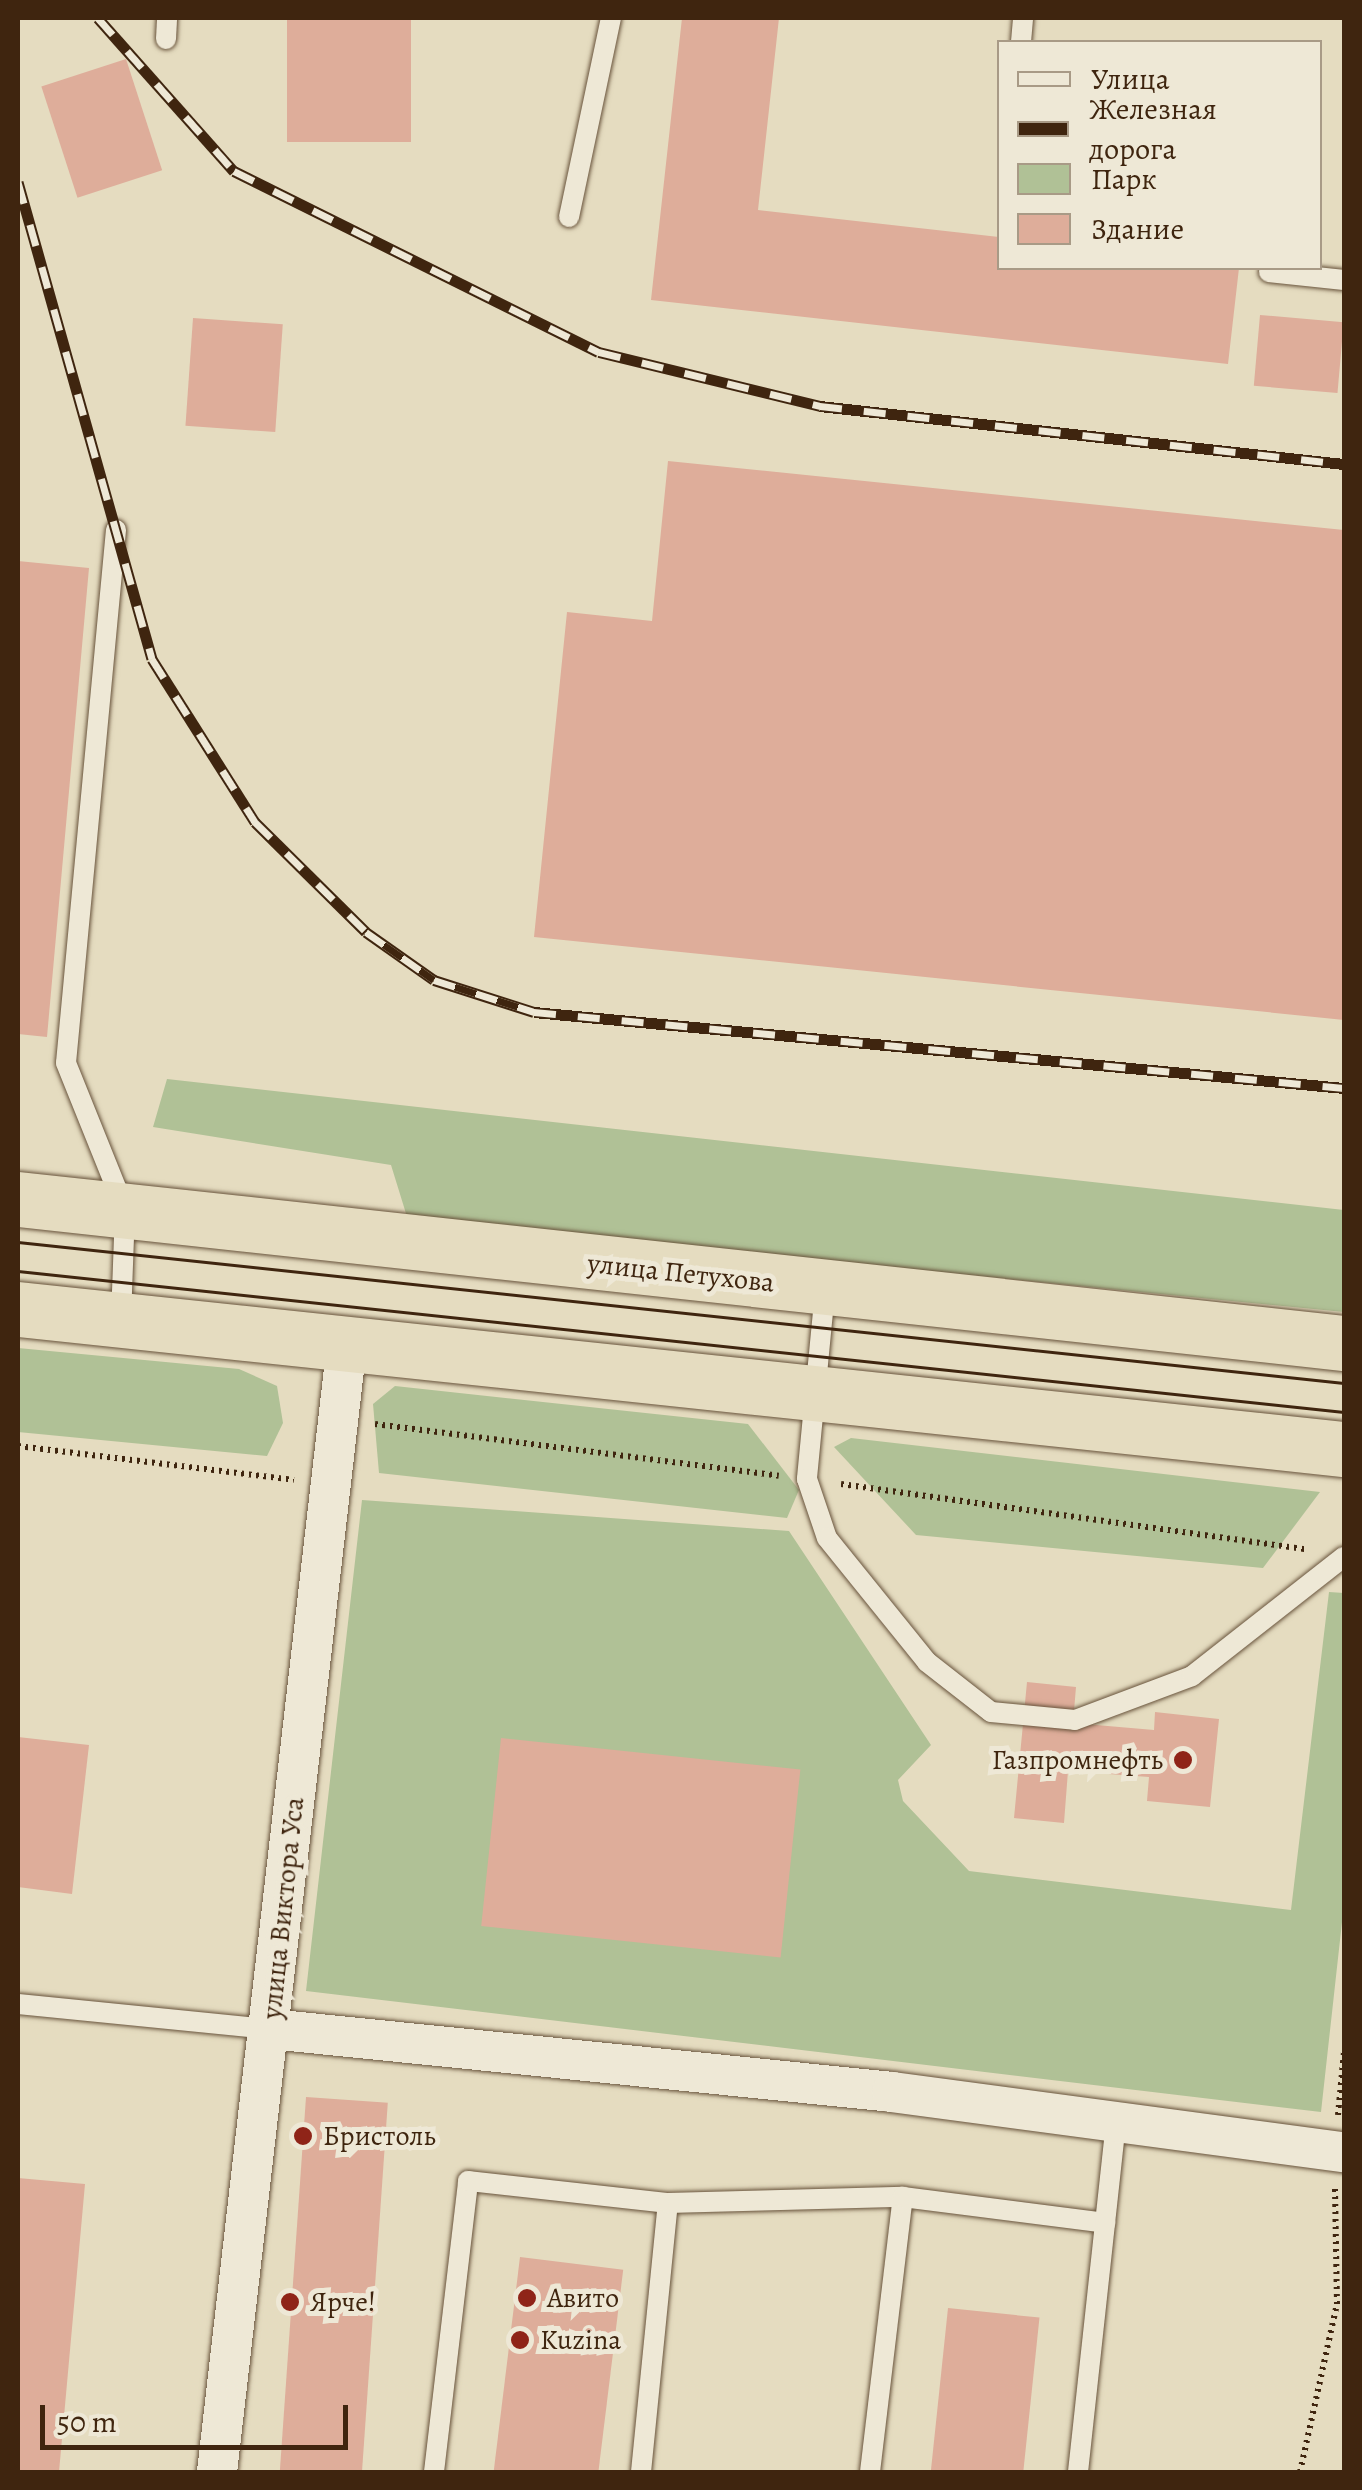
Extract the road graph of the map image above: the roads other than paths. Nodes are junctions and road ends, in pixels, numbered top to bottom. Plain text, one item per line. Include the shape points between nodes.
1 (611, 18) edge
2 (568, 217) dead end
3 (1268, 272) dead end
4 (1344, 280) edge
5 (116, 530) dead end
6 (18, 1200) edge
7 (125, 1210) junction
8 (826, 1289) junction
9 (18, 1309) edge
10 (121, 1320) junction
11 (1344, 1343) edge
12 (347, 1344) junction
13 (815, 1394) junction
14 (1344, 1449) edge
15 (1344, 1556) edge
16 (18, 2004) edge
17 (270, 2029) junction
18 (1116, 2124) junction
19 (1340, 2151) edge
20 (903, 2197) junction
21 (668, 2203) junction
22 (1105, 2223) junction
23 (217, 2472) edge
24 (434, 2472) edge
25 (641, 2472) edge
26 (870, 2472) edge
27 (1078, 2472) edge

1 - 2 lane
3 - 4 lane
5 - 7 lane via 66,1063
6 - 7 highway, улица Петухова
7 - 8 highway, улица Петухова
7 - 10 lane
8 - 11 highway, улица Петухова
8 - 13 lane
9 - 10 highway
10 - 12 highway
12 - 13 highway
12 - 17 street, улица Виктора Уса
13 - 14 highway
13 - 15 lane via 807,1480 828,1538 927,1662 991,1712 1074,1720 1192,1676
16 - 17 lane
17 - 18 street
17 - 23 street, улица Виктора Уса
18 - 19 street
18 - 22 lane
20 - 21 lane
20 - 22 lane
20 - 26 lane
21 - 24 lane via 468,2181
21 - 25 lane
22 - 27 lane

